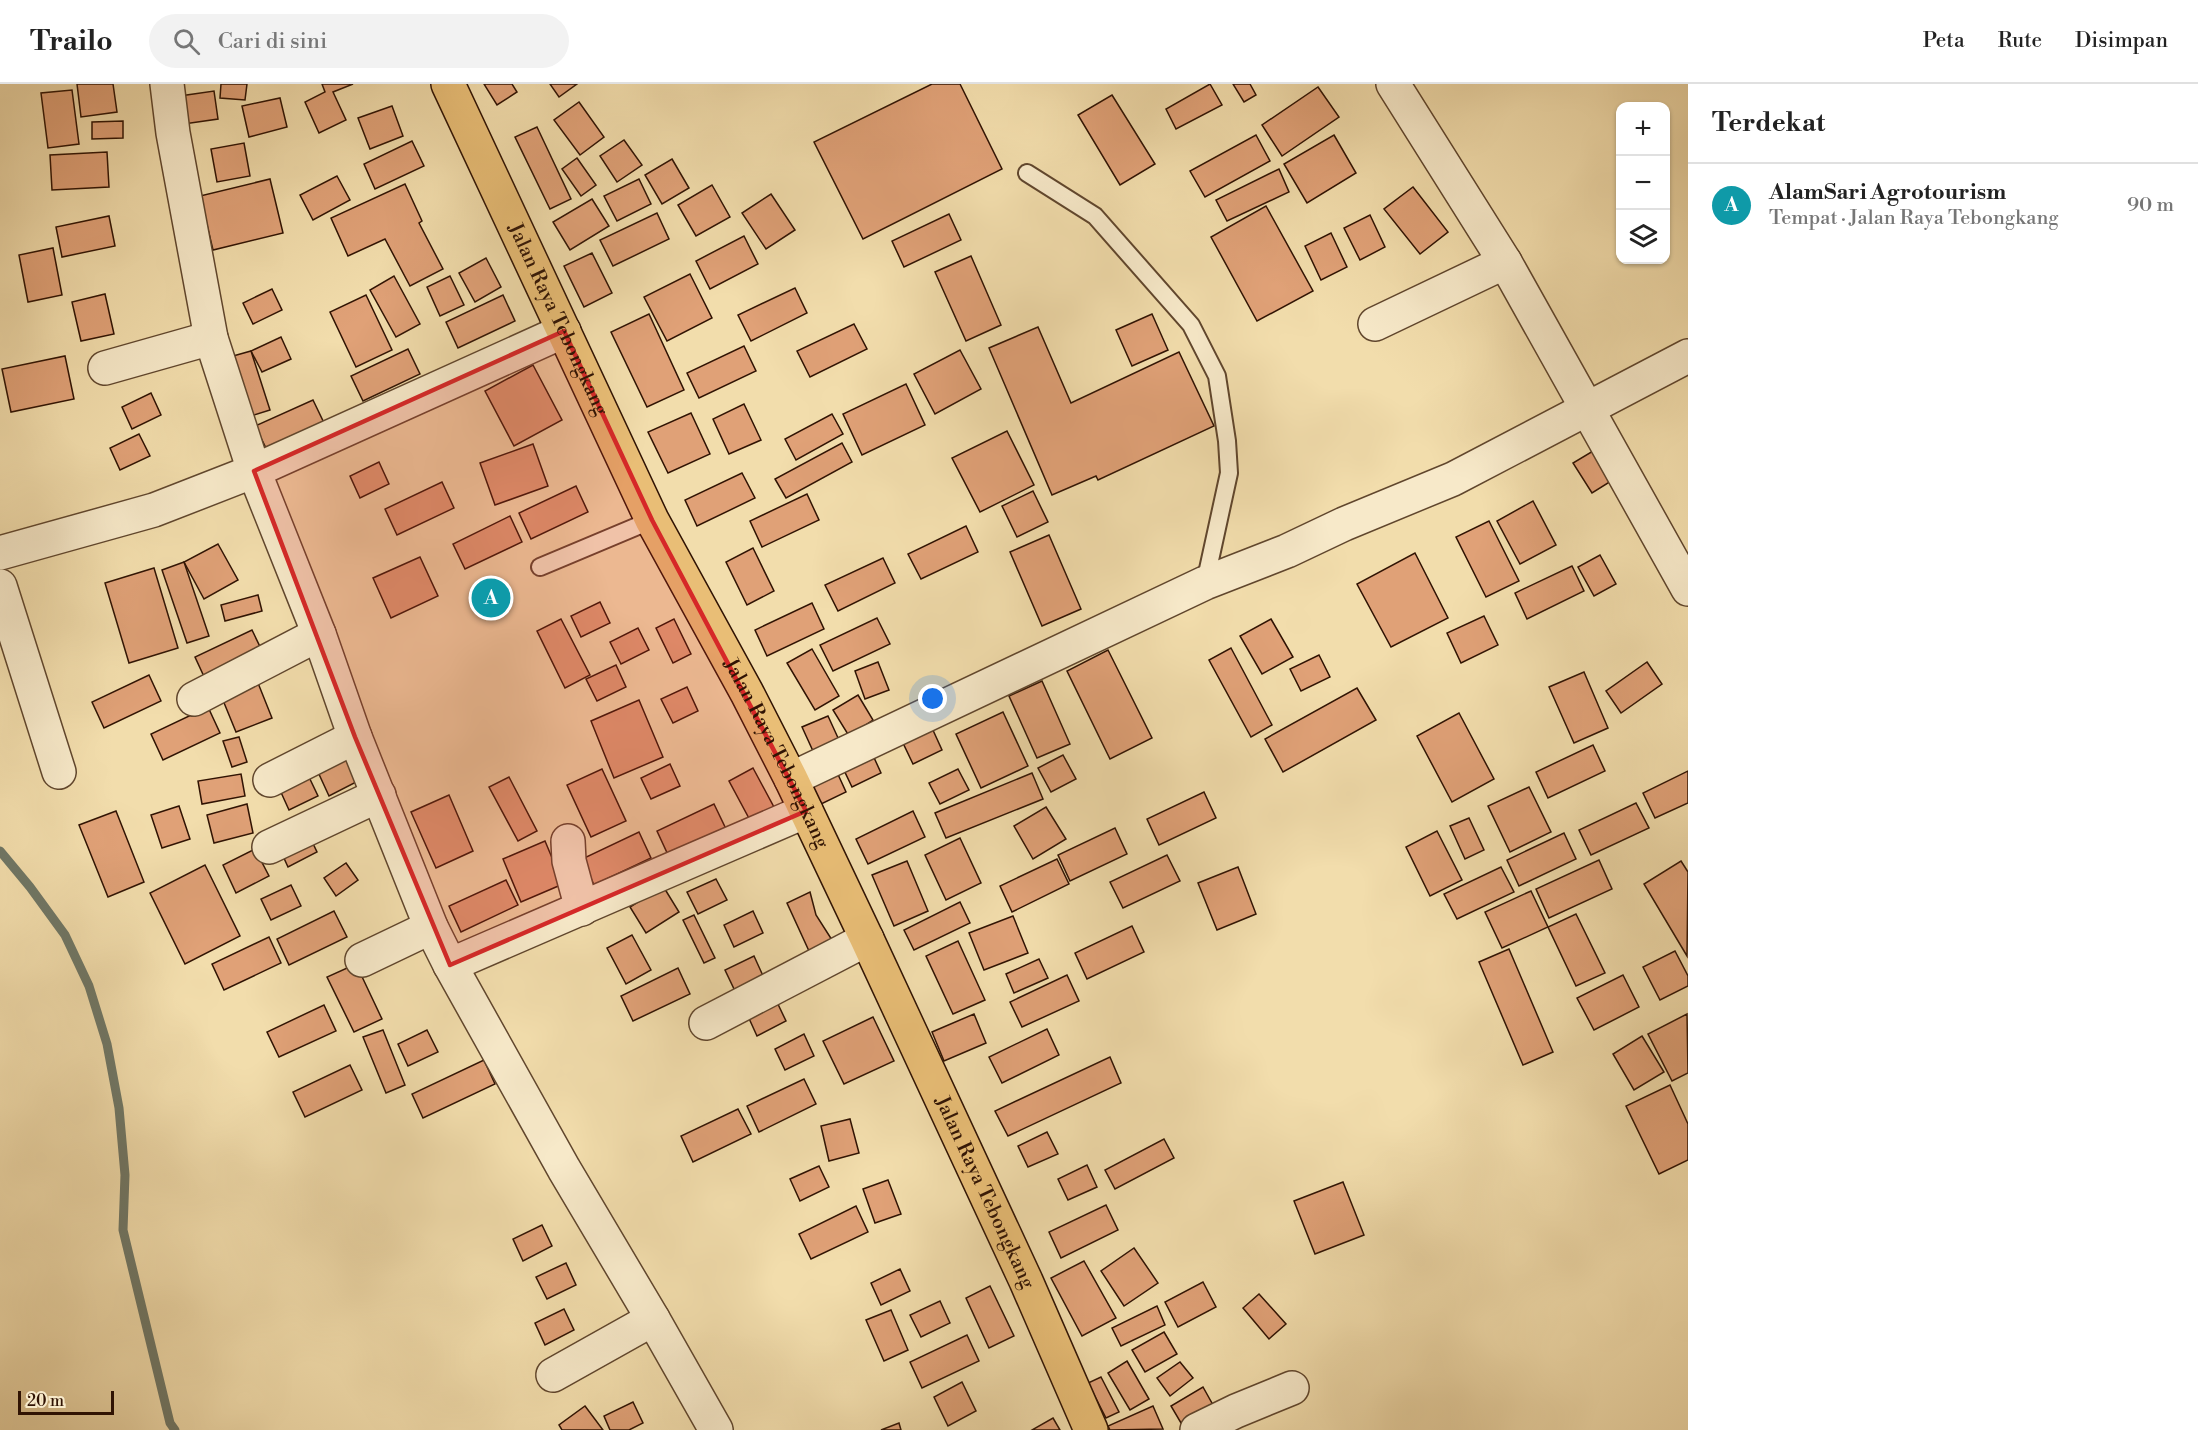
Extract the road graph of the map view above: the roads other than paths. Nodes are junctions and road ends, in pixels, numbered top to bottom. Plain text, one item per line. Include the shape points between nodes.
1 (167, 84) edge
2 (448, 84) edge
3 (1393, 84) edge
4 (1027, 173) dead end
5 (1505, 262) junction
6 (1375, 324) dead end
7 (564, 331) junction
8 (211, 338) junction
9 (1688, 356) edge
10 (105, 368) dead end
11 (1588, 408) junction
12 (254, 471) junction
13 (652, 520) junction
14 (0, 553) edge
15 (540, 567) dead end
16 (1681, 577) edge
17 (1205, 583) junction
18 (0, 586) edge
19 (319, 634) junction
20 (194, 699) dead end
21 (355, 737) junction
22 (59, 772) dead end
23 (791, 779) junction
24 (270, 780) dead end
25 (379, 795) junction
26 (806, 811) junction
27 (568, 841) dead end
28 (269, 847) dead end
29 (582, 909) junction
30 (431, 927) junction
31 (867, 939) junction
32 (363, 960) dead end
33 (450, 965) junction
34 (706, 1023) dead end
35 (653, 1319) junction
36 (553, 1376) dead end
37 (1292, 1389) dead end
38 (716, 1430) edge
39 (1091, 1430) edge
40 (1197, 1430) edge

1 - 8 street
2 - 7 main road, Jalan Raya Tebongkang
3 - 5 street
4 - 17 lane via 1095,216 1191,325 1216,376 1229,473
5 - 6 street
5 - 11 street
7 - 12 street
7 - 13 main road, Jalan Raya Tebongkang
8 - 10 street
8 - 12 street
9 - 11 street
11 - 16 street
11 - 17 street via 1453,479
12 - 14 street via 154,510
12 - 19 street
13 - 15 lane
13 - 23 main road, Jalan Raya Tebongkang
17 - 23 street
18 - 22 street
19 - 20 street
19 - 21 street
21 - 24 street
21 - 25 street
23 - 26 main road, Jalan Raya Tebongkang
25 - 28 street
25 - 30 street
26 - 29 street
26 - 31 main road, Jalan Raya Tebongkang
27 - 29 street via 569,861
29 - 33 street
30 - 32 street
30 - 33 street
31 - 34 street
31 - 39 main road, Jalan Raya Tebongkang
33 - 35 street
35 - 36 street
35 - 38 street
37 - 40 street

